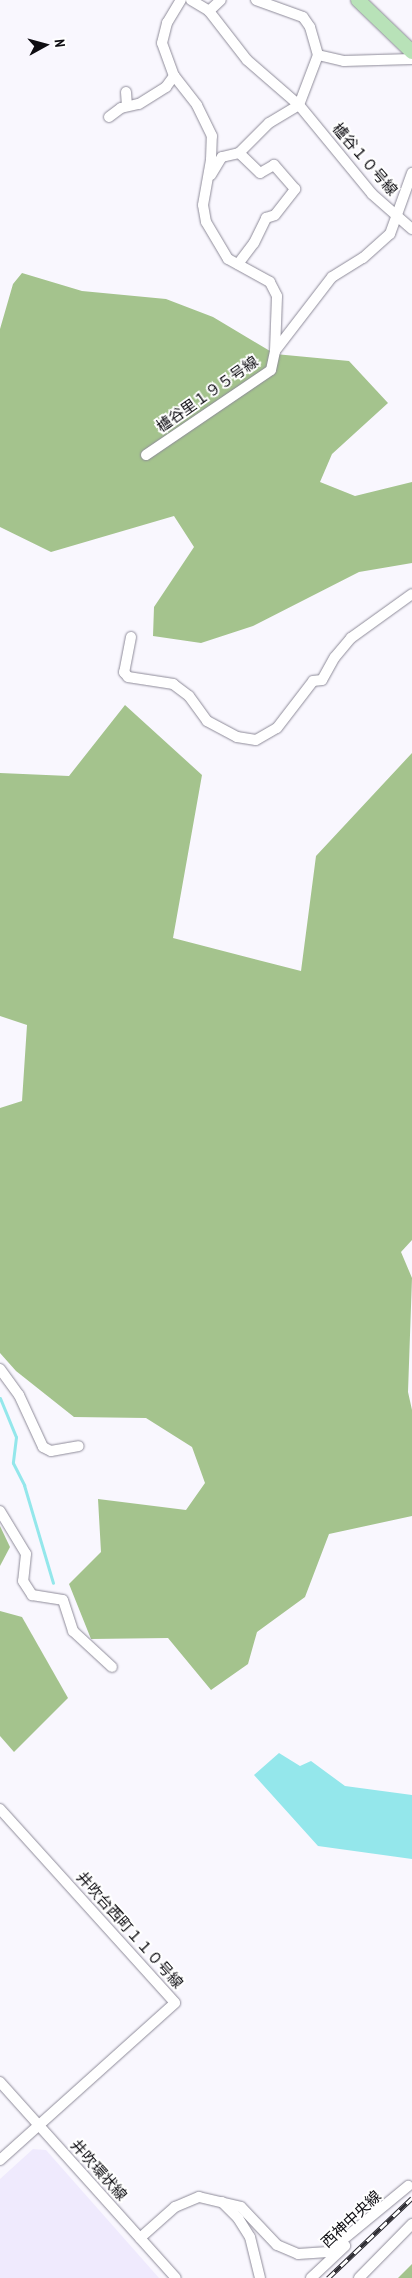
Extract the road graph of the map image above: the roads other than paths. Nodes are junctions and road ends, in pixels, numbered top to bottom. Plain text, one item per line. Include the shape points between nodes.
1 (181, 0) edge
2 (191, 0) edge
3 (221, 0) edge
4 (358, 0) edge
5 (260, 1) edge
6 (209, 11) junction
7 (412, 52) edge
8 (318, 55) junction
9 (412, 59) edge
10 (174, 76) junction
11 (126, 92) dead end
12 (299, 105) junction
13 (128, 106) junction
14 (109, 118) dead end
15 (239, 153) junction
16 (412, 173) edge
17 (207, 182) junction
18 (398, 218) junction
19 (412, 230) edge
20 (238, 264) junction
21 (275, 351) junction
22 (146, 456) dead end
23 (412, 594) edge
24 (131, 637) dead end
25 (0, 1369) edge
26 (79, 1446) dead end
27 (0, 1511) edge
28 (112, 1667) dead end
29 (0, 1809) edge
30 (0, 2082) edge
31 (40, 2126) junction
32 (0, 2160) edge
33 (410, 2184) edge
34 (221, 2201) junction
35 (412, 2225) edge
36 (140, 2238) junction
37 (176, 2278) edge
38 (260, 2278) edge
39 (311, 2278) edge
40 (359, 2278) edge
41 (366, 2278) edge

1 - 10 street via 167,23 162,43
2 - 6 street, 櫨谷１０号線
3 - 6 street
4 - 7 main road
5 - 8 street via 303,17 310,27
6 - 12 street, 櫨谷１０号線 via 247,60
8 - 9 street via 344,61
8 - 12 street
10 - 13 street via 166,86 140,104
10 - 17 street via 207,120 212,136
11 - 13 street
12 - 15 street via 269,123
12 - 18 street, 櫨谷１０号線 via 372,194
13 - 14 street
15 - 17 street via 222,157
15 - 20 street via 260,173 274,165 296,189 275,215 266,218 254,243
16 - 18 street
17 - 20 street via 203,205 206,222 228,259
18 - 19 street, 櫨谷１０号線
18 - 21 street via 390,234 363,258 332,277
20 - 21 street via 270,282 277,296
21 - 22 street, 櫨谷里１９５号線 via 270,370
23 - 24 street via 351,638 334,657 322,680 313,681 277,728 256,740 237,737 207,721 189,696 173,684 128,677 124,672
25 - 26 street via 19,1394 43,1447 51,1451
27 - 28 street via 26,1554 23,1581 32,1595 63,1600 73,1631
29 - 31 street, 井吹台西町１１０号線 via 175,2003
30 - 31 street, 井吹環状線
31 - 32 street
31 - 36 street, 井吹環状線
33 - 34 street via 328,2252 298,2254 277,2245 241,2207
33 - 39 street, 西神中央線
34 - 36 street via 200,2198 175,2207
34 - 38 street via 238,2218 250,2237
35 - 40 street
35 - 41 street
36 - 37 street, 井吹環状線

